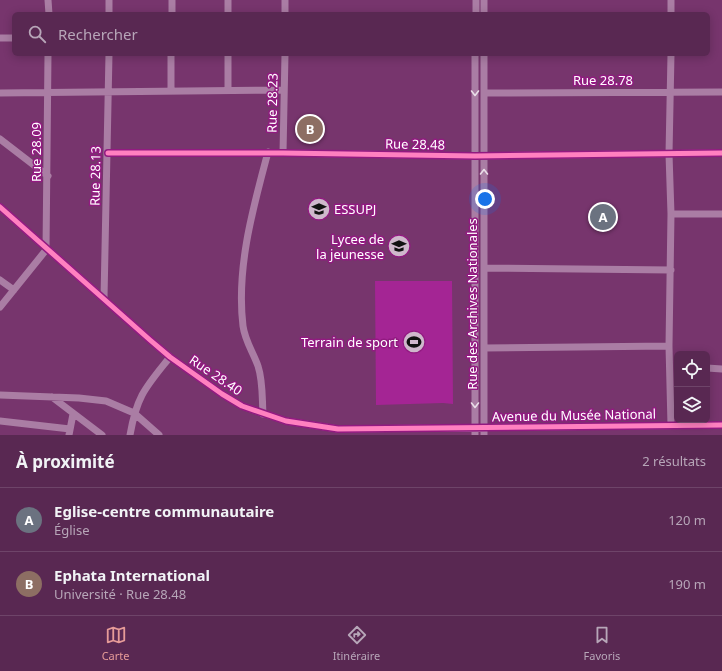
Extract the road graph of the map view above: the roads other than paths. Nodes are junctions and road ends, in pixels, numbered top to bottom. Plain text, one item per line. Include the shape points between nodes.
1 (48, 0) edge
2 (109, 0) edge
3 (172, 0) edge
4 (228, 0) edge
5 (285, 0) edge
6 (476, 0) edge
7 (484, 0) edge
8 (671, 0) edge
9 (48, 12) edge
10 (109, 12) edge
11 (172, 12) edge
12 (228, 12) edge
13 (285, 12) edge
14 (476, 12) edge
15 (484, 12) edge
16 (671, 12) edge
17 (0, 38) edge
18 (12, 38) edge
19 (48, 56) edge
20 (109, 56) edge
21 (171, 56) edge
22 (228, 56) edge
23 (284, 56) edge
24 (475, 56) edge
25 (484, 56) edge
26 (671, 56) edge
27 (228, 90) junction
28 (283, 90) junction
29 (108, 91) junction
30 (171, 91) junction
31 (48, 92) junction
32 (484, 92) junction
33 (671, 92) junction
34 (722, 92) edge
35 (0, 93) edge
36 (0, 139) edge
37 (268, 152) junction
38 (283, 152) junction
39 (108, 153) junction
40 (722, 153) edge
41 (669, 154) junction
42 (475, 156) junction
43 (484, 156) junction
44 (48, 176) junction
45 (0, 207) edge
46 (671, 214) junction
47 (722, 214) edge
48 (46, 250) junction
49 (484, 268) junction
50 (671, 270) junction
51 (0, 280) edge
52 (14, 290) junction
53 (104, 298) junction
54 (0, 307) edge
55 (669, 346) junction
56 (484, 348) junction
57 (170, 357) junction
58 (673, 368) edge
59 (710, 368) edge
60 (722, 368) edge
61 (0, 394) edge
62 (52, 398) junction
63 (134, 413) junction
64 (73, 414) junction
65 (263, 414) junction
66 (0, 421) edge
67 (671, 425) junction
68 (722, 425) edge
69 (475, 427) junction
70 (484, 427) junction
71 (70, 432) edge
72 (338, 432) edge
73 (102, 435) edge
74 (130, 435) edge
75 (159, 435) edge
76 (475, 435) edge
77 (484, 435) edge

1 - 9 street
2 - 10 street
3 - 11 street
4 - 12 street
5 - 13 street
6 - 14 street
7 - 15 street
8 - 16 street
17 - 18 street
19 - 31 street, Rue 28.09
20 - 29 street, Rue 28.13
21 - 30 street
22 - 27 street
23 - 28 street, Rue 28.23
24 -> 42 street, Rue des Archives Nationales
25 - 32 street, Rue des Archives Nationales
26 - 33 street
27 - 28 street
27 - 30 street
28 - 38 street, Rue 28.23
29 - 30 street
29 - 31 street
29 - 39 street, Rue 28.13
31 - 35 street
31 - 44 street, Rue 28.09
32 - 33 street, Rue 28.78
32 - 43 street, Rue des Archives Nationales
33 - 34 street, Rue 28.78
33 - 41 street
36 - 44 street
37 - 38 street, Rue 28.48
37 - 39 street, Rue 28.48
37 - 65 street via 249,230 243,285 243,324 245,336 260,373
38 - 42 street, Rue 28.48
39 - 53 street, Rue 28.13
40 - 41 street, Rue 28.48
41 - 43 street, Rue 28.48
41 - 46 street
42 - 43 street, Rue 28.48
42 -> 69 street, Rue des Archives Nationales
49 -> 43 street, Rue des Archives Nationales
44 - 48 street, Rue 28.09
45 - 48 street, Rue 28.40
46 - 47 street
46 - 50 street
48 - 52 street
48 - 53 street, Rue 28.40
49 - 50 street
49 - 56 street, Rue des Archives Nationales
50 - 55 street
51 - 52 street
52 - 54 street
53 - 57 street, Rue 28.40
55 - 56 street
55 - 58 street
56 - 70 street, Rue des Archives Nationales
57 - 63 street via 145,389
57 - 65 street, Rue 28.40 via 222,394 242,406
58 - 67 street
59 - 60 street
61 - 62 street
62 - 63 street via 106,401
62 - 64 street
63 - 74 street
63 - 75 street
64 - 71 street
64 - 73 street
65 - 72 street, Rue 28.40
66 - 71 street
67 - 68 street, Avenue du Musée National
67 - 70 street, Avenue du Musée National
69 - 70 street, Avenue du Musée National
69 - 72 street, Rue 28.40
69 - 76 street, Rue des Archives Nationales
70 - 77 street, Rue des Archives Nationales

